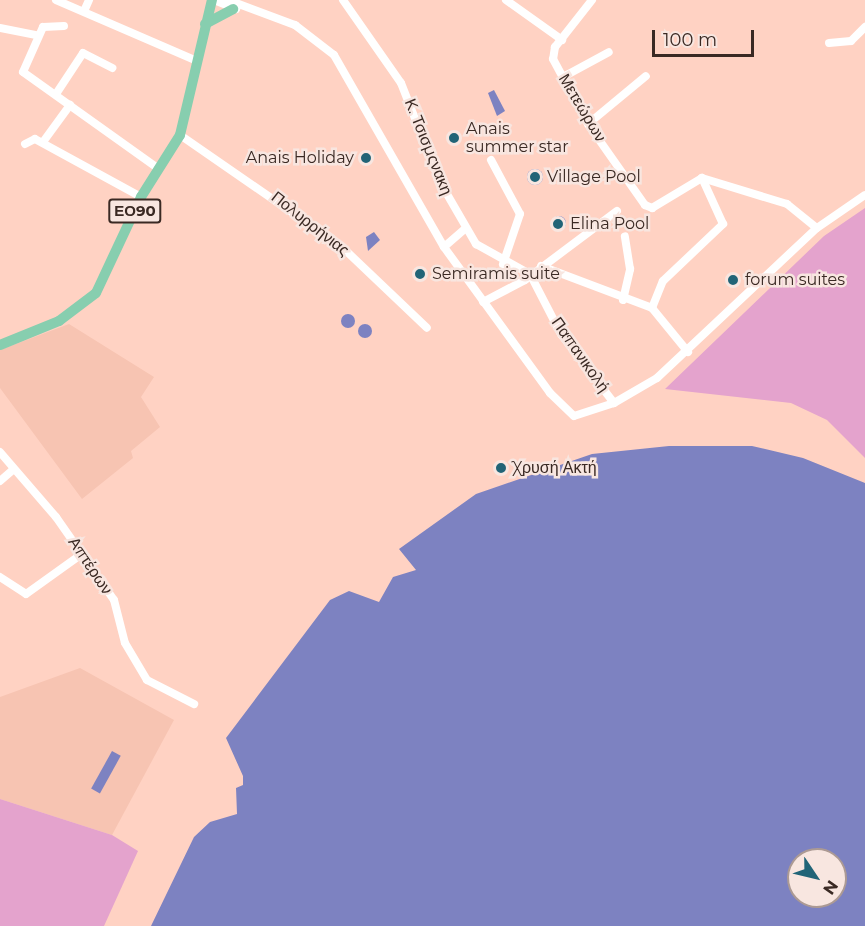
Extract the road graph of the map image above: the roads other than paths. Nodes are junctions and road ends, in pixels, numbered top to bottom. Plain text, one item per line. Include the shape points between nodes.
1 (56, 0) edge
2 (89, 0) edge
3 (213, 0) edge
4 (344, 0) edge
5 (506, 0) edge
6 (592, 0) edge
7 (231, 4) edge
8 (85, 9) junction
9 (205, 25) junction
10 (64, 26) dead end
11 (865, 27) edge
12 (0, 28) edge
13 (36, 35) junction
14 (562, 40) junction
15 (829, 43) dead end
16 (609, 52) dead end
17 (197, 61) junction
18 (112, 68) dead end
19 (646, 76) dead end
20 (563, 77) junction
21 (56, 94) junction
22 (70, 105) junction
23 (588, 124) junction
24 (180, 135) junction
25 (43, 142) junction
26 (25, 144) dead end
27 (491, 160) dead end
28 (159, 170) junction
29 (702, 178) junction
30 (865, 195) edge
31 (141, 197) junction
32 (617, 211) dead end
33 (466, 228) junction
34 (817, 228) junction
35 (625, 236) dead end
36 (444, 247) junction
37 (503, 264) junction
38 (541, 267) junction
39 (530, 274) junction
40 (623, 300) junction
41 (483, 302) junction
42 (652, 308) junction
43 (427, 328) dead end
44 (0, 345) edge
45 (688, 352) junction
46 (614, 403) junction
47 (0, 452) edge
48 (14, 468) junction
49 (0, 481) edge
50 (83, 553) junction
51 (0, 577) edge
52 (194, 704) dead end

1 - 8 street
2 - 8 street
3 - 7 street
3 - 9 main road, ΕΟ90
4 - 33 street, Κ. Τσισμςνακη via 401,83 440,182
5 - 14 street
6 - 14 street, Μετεώρων
7 - 9 main road
7 - 36 street via 304,29 334,56
8 - 17 street via 135,38
9 - 17 main road, ΕΟ90
10 - 13 street via 43,27
11 - 15 street via 851,41
12 - 13 street
13 - 21 street via 23,72
14 - 20 street, Μετεώρων via 553,53
16 - 20 street
17 - 24 main road, ΕΟ90
18 - 21 street via 83,53
19 - 23 street
20 - 23 street, Μετεώρων
21 - 22 street
22 - 25 street
22 - 28 street
23 - 29 street, Μετεώρων via 647,206
24 - 28 main road, ΕΟ90
24 - 43 street, Πολυρρήνιας via 342,247
25 - 26 street via 35,139
25 - 31 street
27 - 37 street via 520,214
28 - 31 main road, ΕΟ90
29 - 34 street via 787,204
29 - 42 street via 723,224 663,281
30 - 34 street
31 - 44 main road, ΕΟ90 via 89,301 59,321
32 - 38 street
33 - 36 street
33 - 37 street, Κ. Τσισμςνακη
34 - 45 street
35 - 40 street via 630,269
36 - 41 street
37 - 39 street, Κ. Τσισμςνακη
38 - 39 street
38 - 40 street
39 - 41 street via 513,288
39 - 46 street, Παπανικολή via 561,334
40 - 42 street
41 - 46 street via 566,412 583,416
42 - 45 street
45 - 46 street
47 - 48 street, Απτέρων
48 - 49 street
48 - 50 street, Απτέρων
50 - 51 street via 26,594 9,578
50 - 52 street, Απτέρων via 114,600 125,643 146,679

